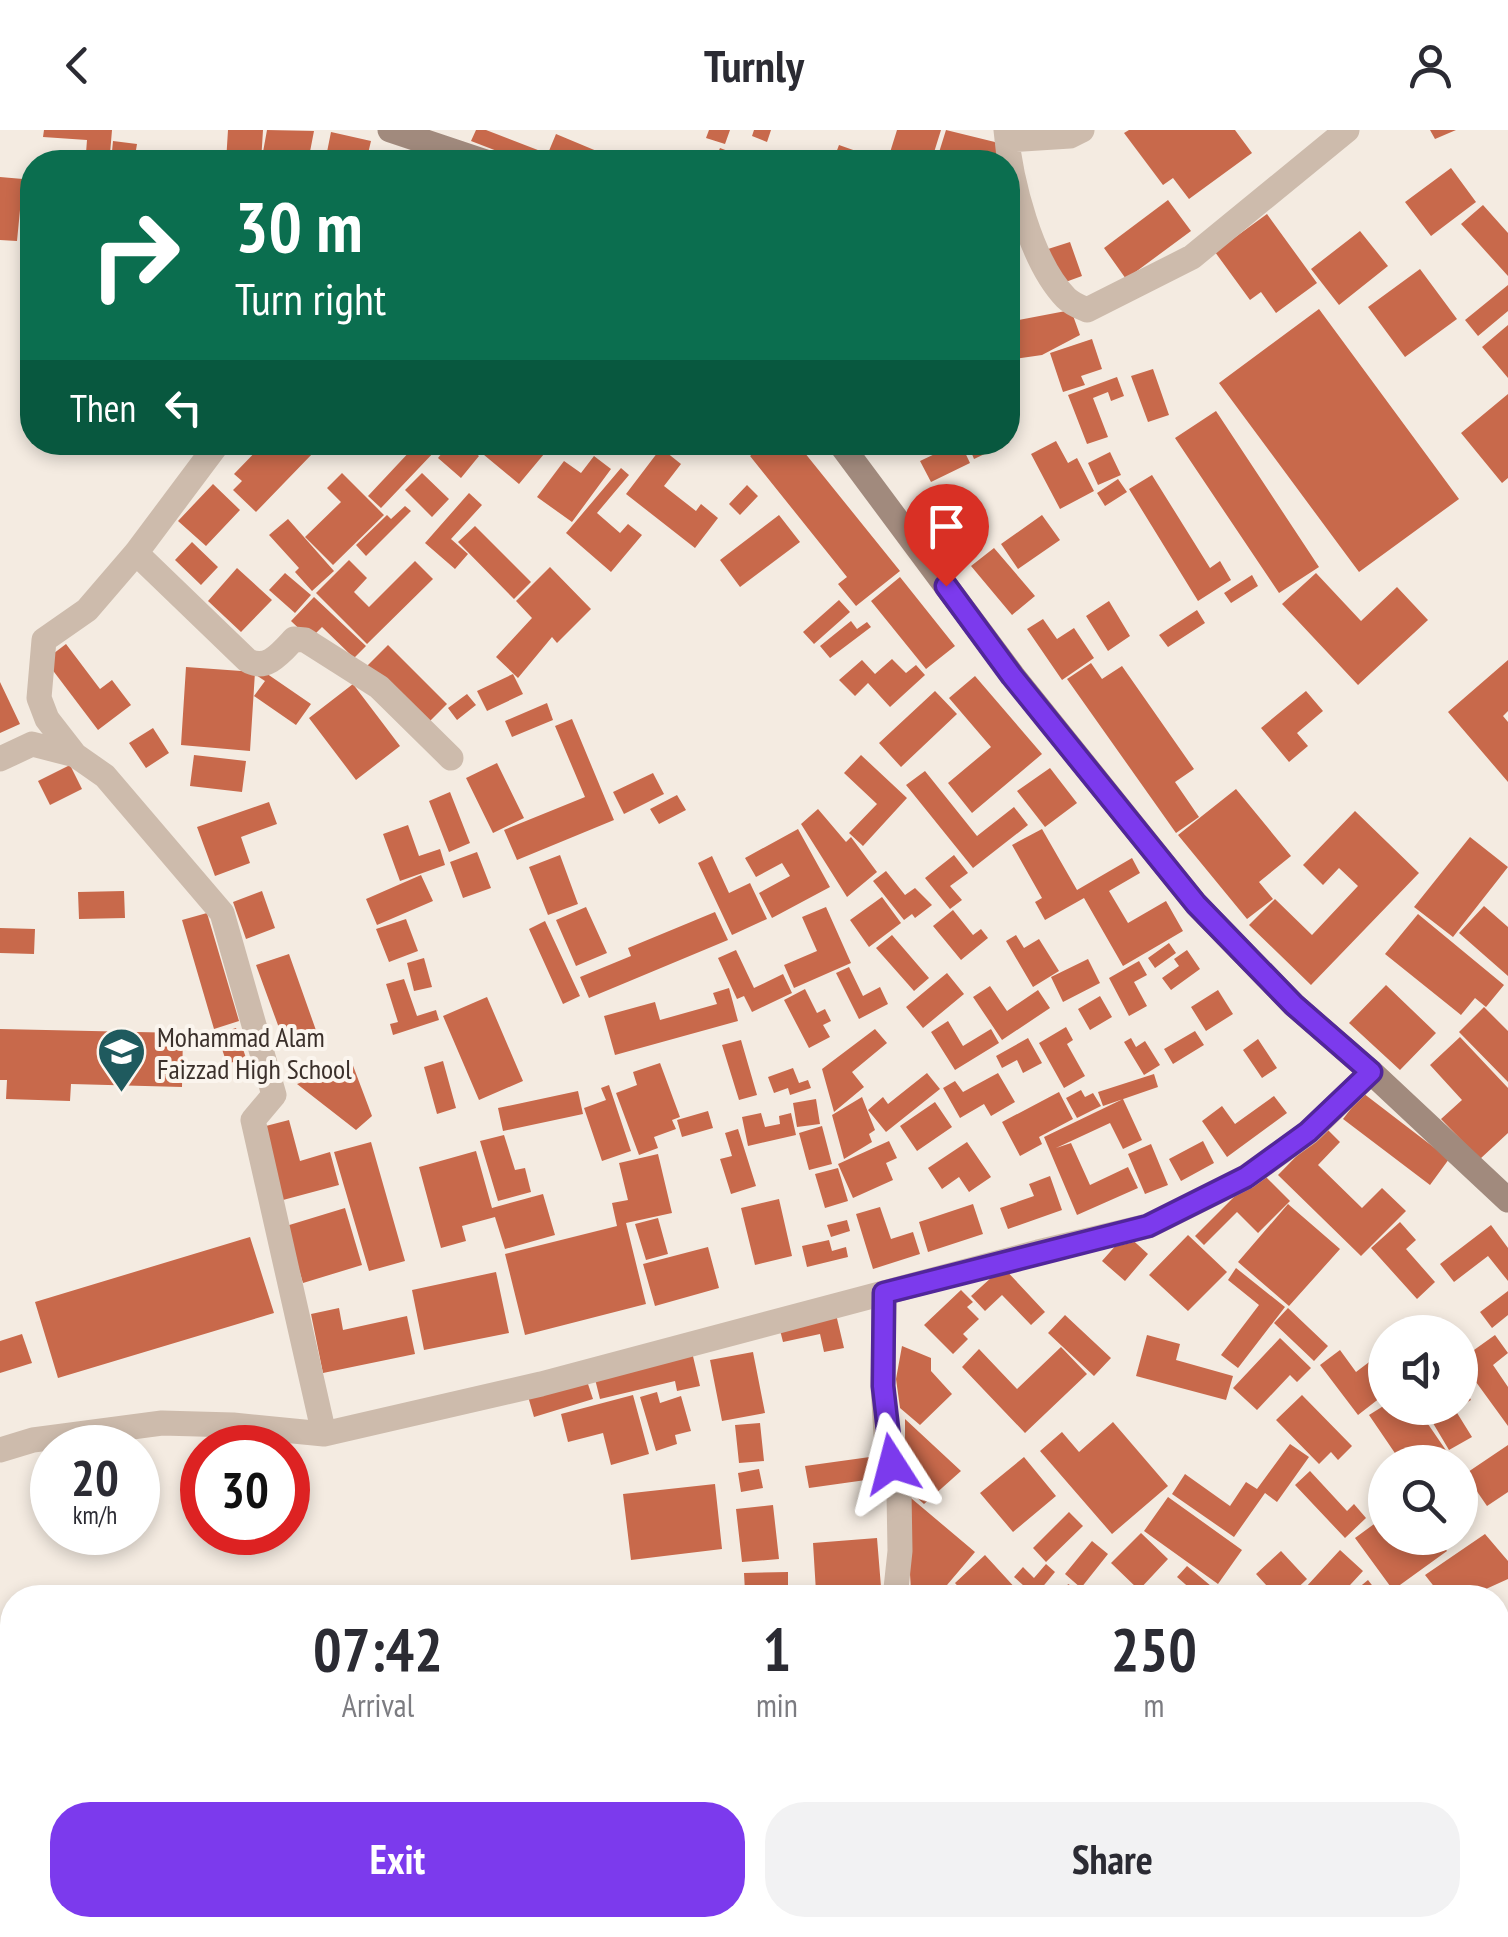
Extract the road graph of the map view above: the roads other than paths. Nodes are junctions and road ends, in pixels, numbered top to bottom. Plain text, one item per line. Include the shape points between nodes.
1 (390, 130) edge
2 (1082, 130) edge
3 (1347, 130) edge
4 (1006, 135) edge
5 (450, 150) edge
6 (1020, 198) edge
7 (209, 455) edge
8 (850, 455) edge
9 (136, 552) junction
10 (75, 755) junction
11 (451, 758) dead end
12 (0, 759) edge
13 (1371, 1072) junction
14 (1508, 1200) edge
15 (884, 1293) junction
16 (324, 1434) junction
17 (0, 1450) edge
18 (896, 1585) edge

1 - 5 street
2 - 4 street via 1070,136
3 - 6 street via 1192,257 1087,310 1068,300 1044,266
7 - 9 street
8 - 13 street via 1012,676 1196,904
9 - 10 street via 87,610 44,640 39,698
9 - 11 street via 254,664 267,664 294,639 305,640 379,687
10 - 12 street via 32,744
10 - 16 street via 105,776 222,913 274,1095 253,1120
13 - 14 street
13 - 15 street via 1308,1132 1246,1177 1148,1226
15 - 16 street
15 - 18 street via 886,1435 899,1512
16 - 17 street via 162,1424

